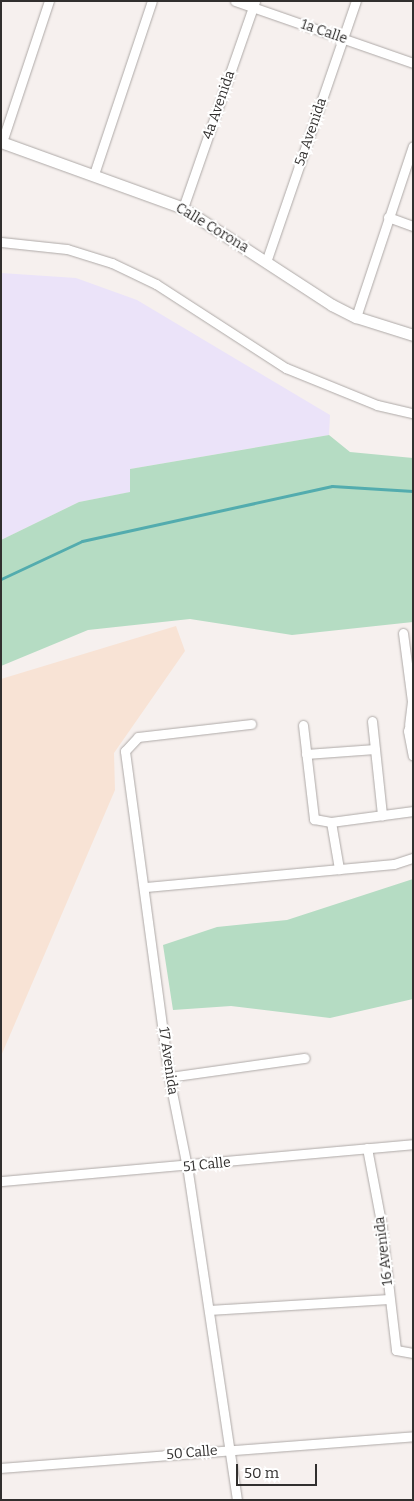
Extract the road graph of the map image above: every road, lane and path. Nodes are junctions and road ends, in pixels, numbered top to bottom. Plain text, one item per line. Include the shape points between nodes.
1 (49, 1) edge
2 (152, 1) edge
3 (235, 1) edge
4 (356, 1) edge
5 (254, 4) edge
6 (343, 39) junction
7 (413, 63) edge
8 (1, 142) edge
9 (413, 146) edge
10 (94, 174) junction
11 (183, 208) junction
12 (388, 217) junction
13 (413, 226) edge
14 (1, 242) edge
15 (266, 262) junction
16 (356, 317) junction
17 (413, 335) edge
18 (413, 413) edge
19 (403, 633) dead end
20 (372, 721) dead end
21 (411, 721) edge
22 (250, 724) dead end
23 (303, 725) dead end
24 (375, 749) junction
25 (306, 754) junction
26 (413, 756) edge
27 (413, 811) edge
28 (382, 815) junction
29 (331, 822) junction
30 (413, 858) edge
31 (339, 869) junction
32 (146, 887) junction
33 (305, 1058) dead end
34 (169, 1077) junction
35 (413, 1144) edge
36 (367, 1148) junction
37 (188, 1167) junction
38 (1, 1181) edge
39 (389, 1299) junction
40 (209, 1310) junction
41 (413, 1353) edge
42 (413, 1436) edge
43 (228, 1450) junction
44 (1, 1468) edge
45 (237, 1500) edge

1 - 8 street
2 - 10 street
3 - 5 street, 1a Calle
4 - 6 street, 5a Avenida
5 - 6 street, 1a Calle
5 - 11 street, 4a Avenida
6 - 7 street, 1a Calle
6 - 15 street, 5a Avenida
8 - 10 street, Calle Corona
9 - 12 street
10 - 11 street, Calle Corona
11 - 15 street, Calle Corona
12 - 13 street
12 - 16 street
14 - 18 street via 66,249 112,264 156,284 286,368 377,405
15 - 16 street, Calle Corona
16 - 17 street, Calle Corona
19 - 21 street via 412,701
20 - 24 street
21 - 26 street
22 - 32 street, 17 Avenida via 138,737 127,745 133,816
23 - 25 street
24 - 25 street
24 - 28 street
25 - 29 street via 314,819
27 - 28 street
28 - 29 street
29 - 31 street
30 - 31 street
31 - 32 street
32 - 34 street, 17 Avenida
33 - 34 street
34 - 37 street, 17 Avenida
35 - 36 street, 51 Calle
36 - 37 street, 51 Calle
36 - 39 street, 16 Avenida via 381,1222
37 - 38 street, 51 Calle
37 - 40 street, 17 Avenida
39 - 40 street
39 - 41 street, 16 Avenida via 398,1353
40 - 43 street, 17 Avenida
42 - 43 street, 50 Calle
43 - 44 street, 50 Calle
43 - 45 street, 17 Avenida

